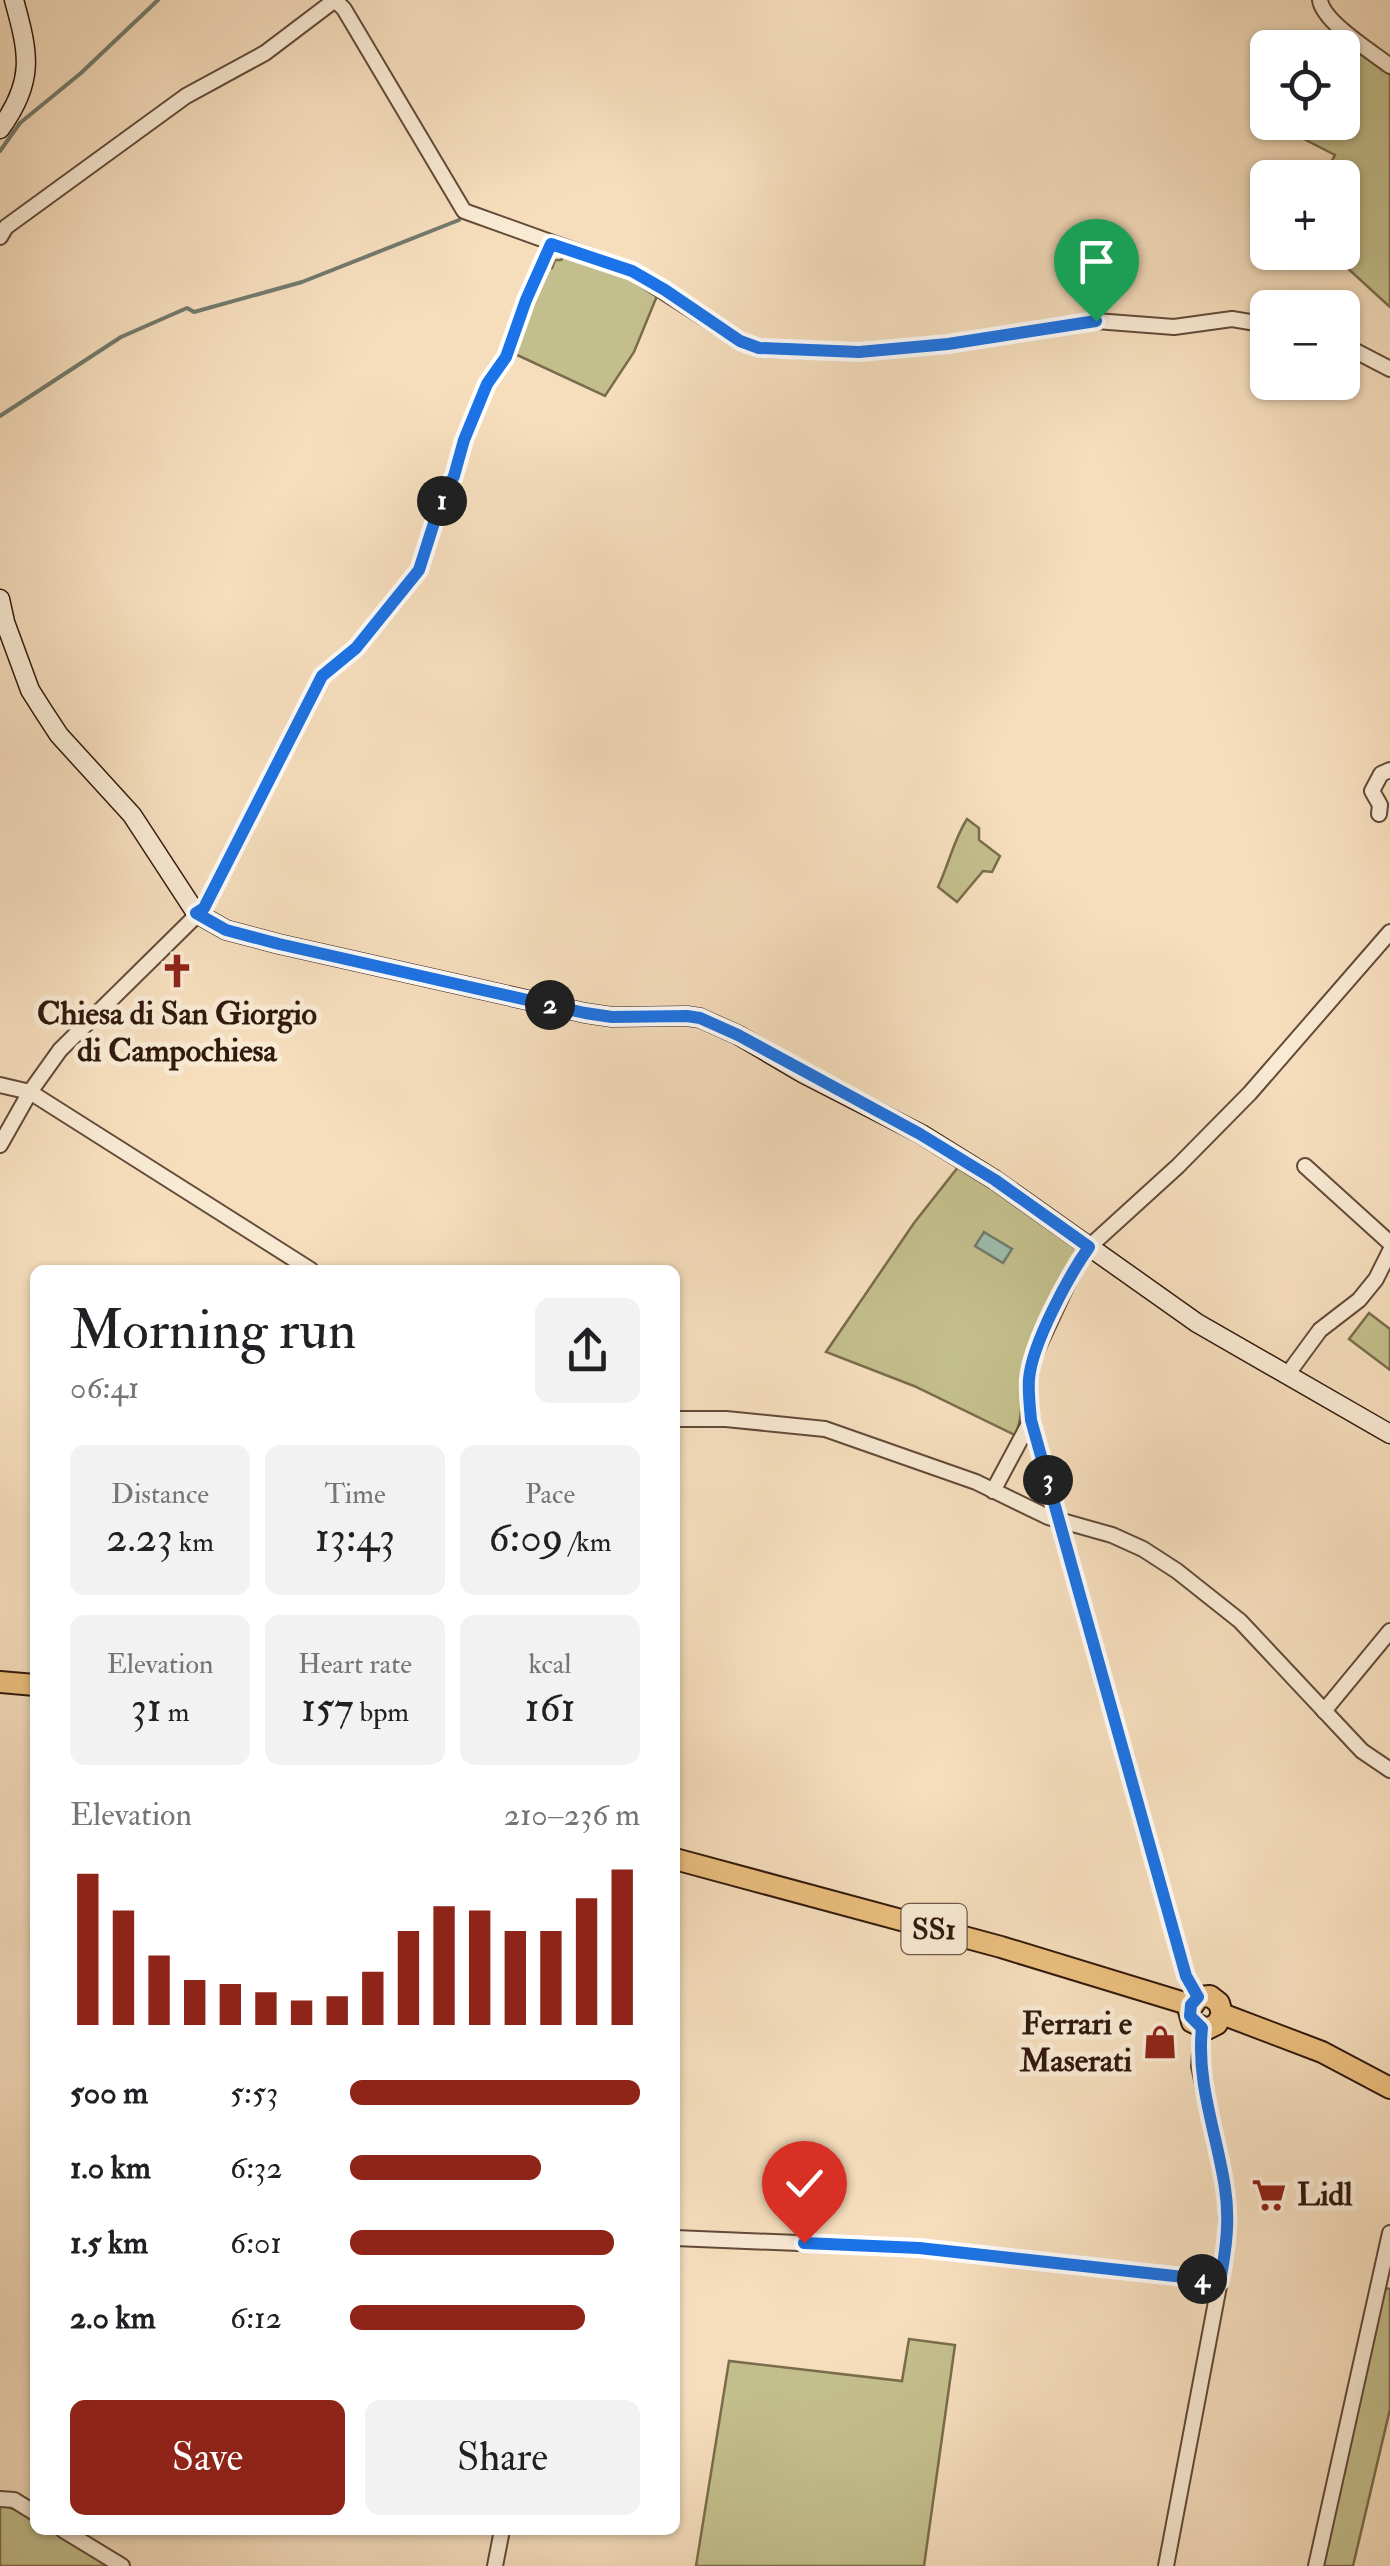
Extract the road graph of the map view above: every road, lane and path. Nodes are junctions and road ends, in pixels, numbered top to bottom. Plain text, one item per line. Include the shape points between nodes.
1 (14, 0) edge
2 (1320, 0) edge
3 (1390, 66) edge
4 (0, 129) edge
5 (0, 237) edge
6 (551, 244) junction
7 (1250, 322) edge
8 (1360, 354) edge
9 (1390, 370) edge
10 (0, 599) edge
11 (1390, 770) edge
12 (1379, 814) dead end
13 (196, 913) junction
14 (1390, 932) edge
15 (0, 1085) edge
16 (30, 1092) junction
17 (0, 1146) edge
18 (1305, 1166) dead end
19 (1390, 1243) edge
20 (1089, 1247) junction
21 (1390, 1250) edge
22 (303, 1265) edge
23 (1286, 1374) junction
24 (680, 1419) edge
25 (1031, 1420) junction
26 (1390, 1434) edge
27 (993, 1491) junction
28 (1060, 1521) junction
29 (1390, 1631) edge
30 (0, 1682) edge
31 (30, 1685) edge
32 (1324, 1711) junction
33 (1390, 1770) edge
34 (680, 1860) edge
35 (1195, 2001) junction
36 (1222, 2014) junction
37 (1202, 2028) junction
38 (1390, 2088) edge
39 (1390, 2233) edge
40 (680, 2238) edge
41 (1220, 2281) junction
42 (0, 2498) edge
43 (30, 2510) edge
44 (70, 2535) edge
45 (501, 2535) edge
46 (122, 2566) edge
47 (495, 2566) edge
48 (1166, 2566) edge
49 (1316, 2566) edge

1 - 4 main road via 28,74
2 - 3 street via 1330,18
5 - 6 street via 186,96 265,53 335,0 464,211
6 - 7 street via 632,271 759,348 859,352 1108,320 1142,327
6 - 13 street via 464,440 419,570 356,648 322,676
8 - 9 street
10 - 13 main road via 42,710 126,807
11 - 12 street via 1372,792
13 - 16 street via 60,1050
13 - 20 main road via 226,930 279,944 585,1013 700,1018 920,1134
14 - 20 street via 1250,1092
15 - 16 street
16 - 17 street
16 - 22 street
18 - 19 street
20 - 23 main road
20 - 25 street via 1033,1358
21 - 23 street via 1359,1300 1320,1330
23 - 26 main road
24 - 27 street via 824,1429
25 - 27 street
25 - 28 street
27 - 28 street
28 - 32 street via 1112,1535 1177,1571 1240,1621
28 - 35 street
29 - 32 street
30 - 31 main road
32 - 33 street
34 - 35 main road, SS1
35 - 36 main road, SS1 via 1215,1998
35 - 37 main road via 1190,2016
36 - 37 main road via 1218,2024
36 - 38 main road, SS1 via 1322,2052
37 - 41 street via 1199,2066 1228,2214
39 - 49 street
40 - 41 street via 919,2248
41 - 48 street
42 - 43 street
44 - 46 street
45 - 47 street

